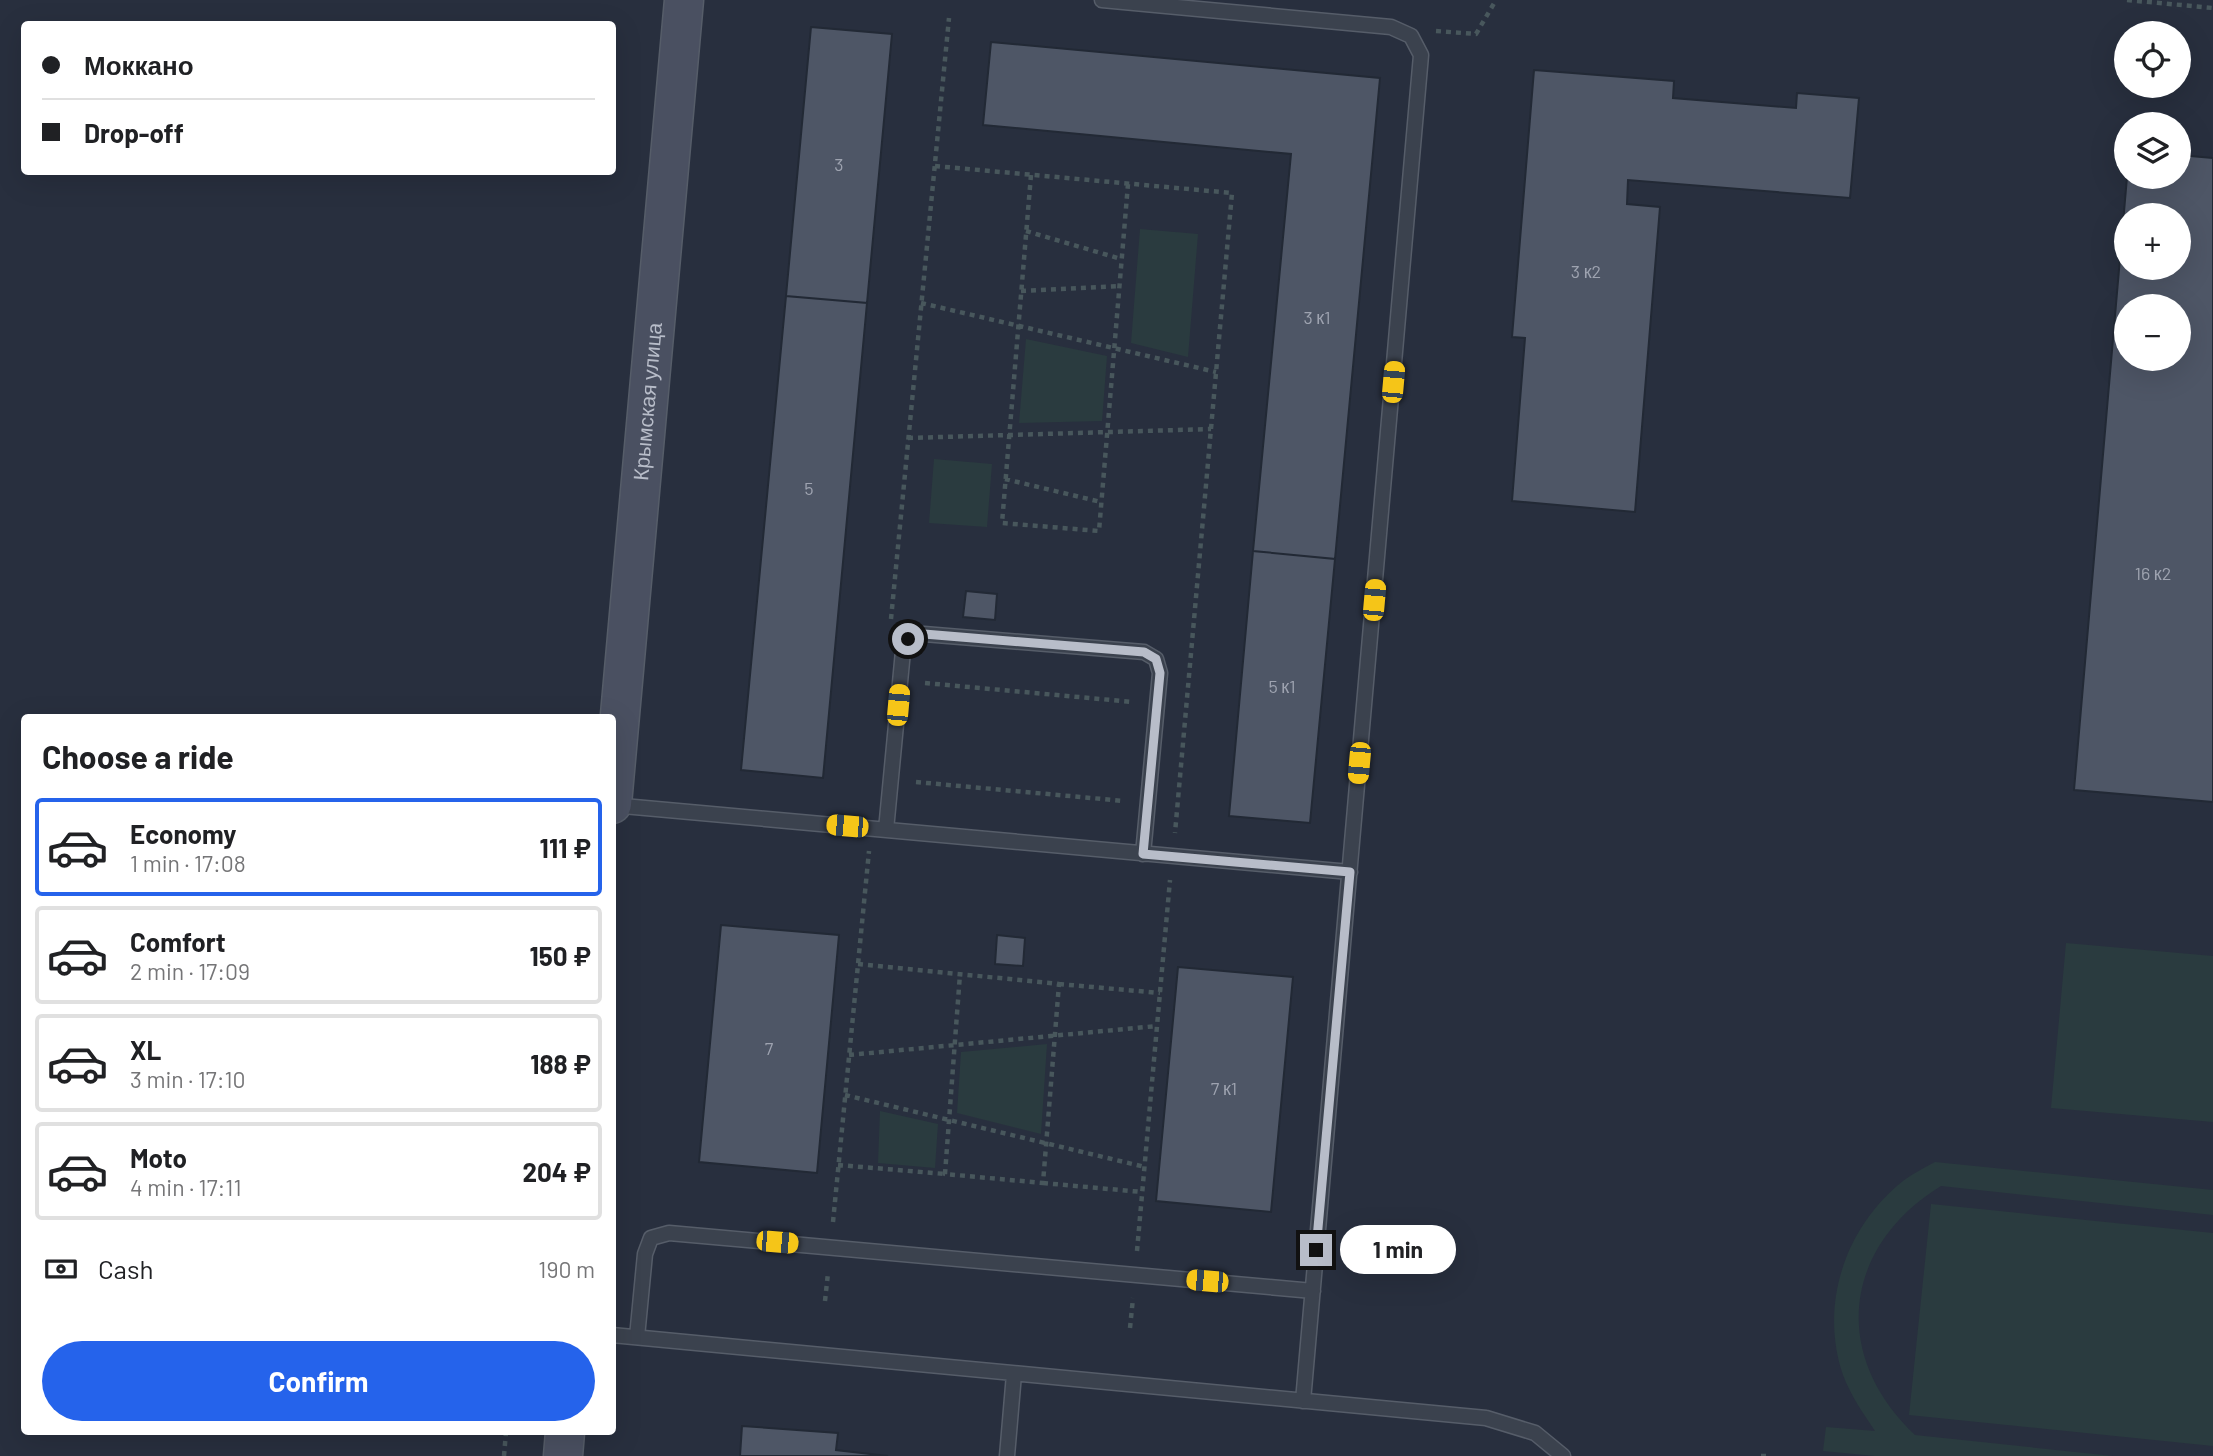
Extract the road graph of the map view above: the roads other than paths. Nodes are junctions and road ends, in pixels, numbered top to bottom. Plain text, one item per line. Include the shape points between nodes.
1 (684, 0) edge
2 (1102, 0) edge
3 (616, 760) edge
4 (616, 805) edge
5 (886, 830) junction
6 (1143, 854) junction
7 (1350, 872) junction
8 (1313, 1290) junction
9 (616, 1335) edge
10 (637, 1338) junction
11 (1014, 1374) junction
12 (1303, 1401) junction
13 (565, 1435) edge
14 (563, 1456) edge
15 (1007, 1456) edge
16 (1563, 1456) edge

1 - 3 street, Крымская улица
2 - 7 lane via 1391,27 1411,36 1421,55
4 - 5 lane
5 - 6 lane
5 - 6 lane via 903,651 908,639 924,634 1144,652 1156,659 1160,673
6 - 7 lane
7 - 8 lane
8 - 10 lane via 670,1233 651,1238 645,1254
8 - 12 lane
9 - 10 lane
10 - 11 lane
11 - 12 lane
11 - 15 lane
12 - 16 lane via 1486,1418 1535,1433
13 - 14 street

